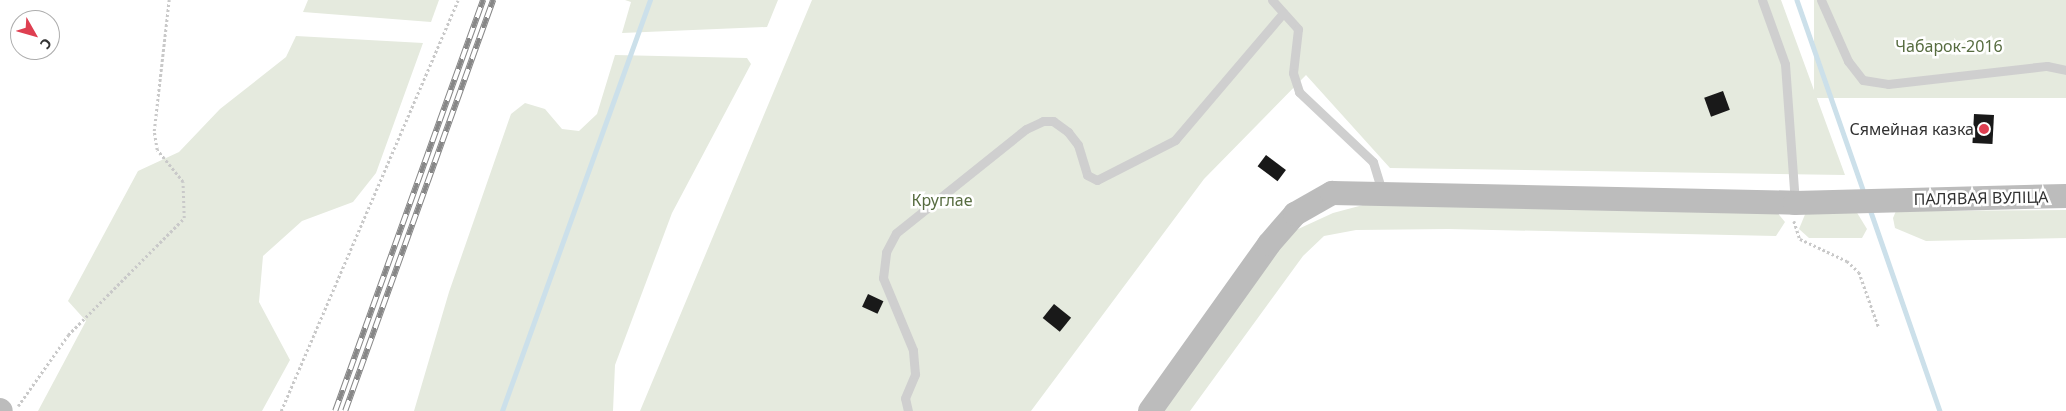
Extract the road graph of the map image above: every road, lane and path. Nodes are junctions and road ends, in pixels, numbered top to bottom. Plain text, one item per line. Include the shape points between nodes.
1 (169, 0) edge
2 (458, 0) edge
3 (1272, 0) edge
4 (1762, 0) edge
5 (1821, 0) edge
6 (1283, 13) junction
7 (2066, 70) edge
8 (1382, 191) junction
9 (2066, 196) edge
10 (1795, 203) junction
11 (1879, 328) dead end
12 (14, 411) edge
13 (281, 411) edge
14 (908, 411) edge
15 (1150, 411) edge

1 - 12 path via 154,131 157,150 183,182 184,218 68,335
2 - 13 path
3 - 6 lane
4 - 10 lane via 1785,64
5 - 7 lane via 1848,61 1863,80 1888,84 2047,66
6 - 8 lane via 1298,29 1293,73 1299,92 1373,162
6 - 14 lane via 1175,140 1097,180 1087,175 1078,145 1068,132 1053,121 1042,121 1026,129 896,233 886,252 883,278 913,350 915,374 905,398
8 - 10 street, ПАЛЯВАЯ ВУЛІЦА
8 - 15 street, ПАЛЯВАЯ ВУЛІЦА via 1332,193 1294,214
9 - 10 street, ПАЛЯВАЯ ВУЛІЦА
10 - 11 path via 1794,231 1808,246 1847,261 1859,272

